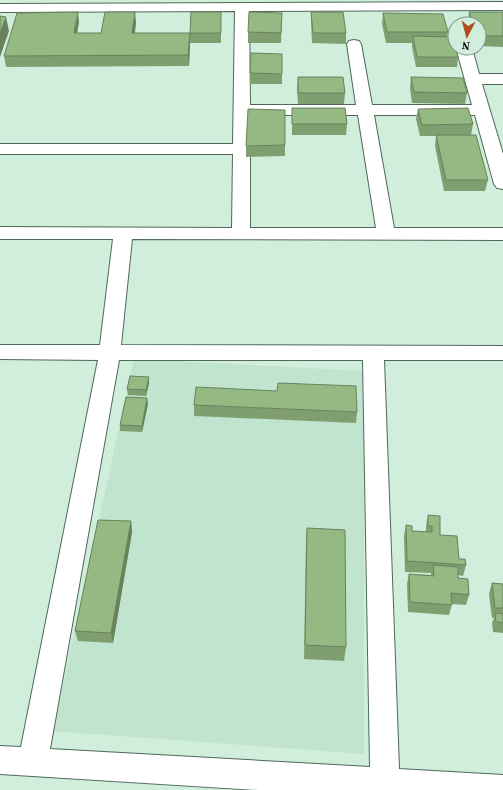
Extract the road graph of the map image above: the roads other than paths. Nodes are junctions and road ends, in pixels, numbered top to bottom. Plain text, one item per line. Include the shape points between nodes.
1 (294, 3) edge
2 (92, 4) edge
3 (194, 4) edge
4 (503, 6) edge
5 (242, 7) junction
6 (0, 8) edge
7 (354, 44) dead end
8 (466, 56) edge
9 (503, 79) edge
10 (473, 80) junction
11 (242, 110) junction
12 (365, 110) junction
13 (482, 110) junction
14 (497, 144) edge
15 (0, 149) edge
16 (242, 149) junction
17 (503, 184) edge
18 (0, 233) edge
19 (123, 234) junction
20 (241, 234) junction
21 (386, 234) junction
22 (503, 234) edge
23 (0, 352) edge
24 (110, 352) junction
25 (373, 352) junction
26 (503, 353) edge
27 (0, 760) edge
28 (33, 762) junction
29 (385, 782) junction
30 (305, 784) edge
31 (503, 790) edge

1 - 4 street via 454,12
1 - 5 street
2 - 3 street
2 - 6 street
3 - 5 street
5 - 11 street
7 - 12 street
8 - 10 street
9 - 10 street
10 - 13 street
11 - 12 street
11 - 16 street
12 - 13 street
12 - 21 street
13 - 14 street
14 - 17 street
15 - 16 street
16 - 20 street
18 - 19 street
19 - 20 street
19 - 24 street
20 - 21 street
21 - 22 street
23 - 24 street
24 - 25 street
24 - 28 street
25 - 26 street
25 - 29 street
27 - 28 street
28 - 30 street
29 - 30 street
29 - 31 street

